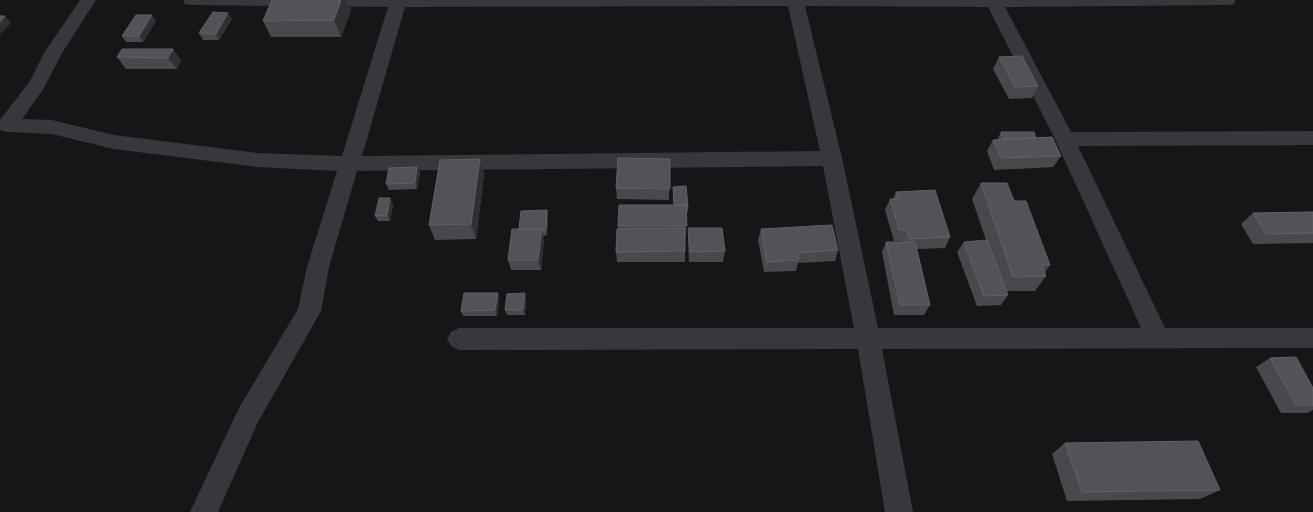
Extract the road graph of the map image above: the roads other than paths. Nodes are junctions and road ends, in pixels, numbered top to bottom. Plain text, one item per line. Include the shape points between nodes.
1 (88, 0) edge
2 (191, 0) edge
3 (795, 0) edge
4 (1228, 0) edge
5 (399, 1) edge
6 (994, 2) junction
7 (2, 128) edge
8 (1313, 138) edge
9 (1065, 140) junction
10 (832, 158) junction
11 (349, 164) junction
12 (1158, 338) junction
13 (1313, 338) edge
14 (459, 339) dead end
15 (868, 339) junction
16 (204, 512) edge
17 (899, 512) edge

1 - 7 street via 53,53 38,84
2 - 5 street
3 - 5 street
3 - 6 street
3 - 10 street
4 - 6 street
5 - 11 street
6 - 9 street
7 - 11 street via 52,127 114,142 256,160
8 - 9 street
9 - 12 street
10 - 11 street
10 - 15 street
11 - 16 street via 318,267 310,311 248,416
12 - 13 street
12 - 15 street
14 - 15 street
15 - 17 street

